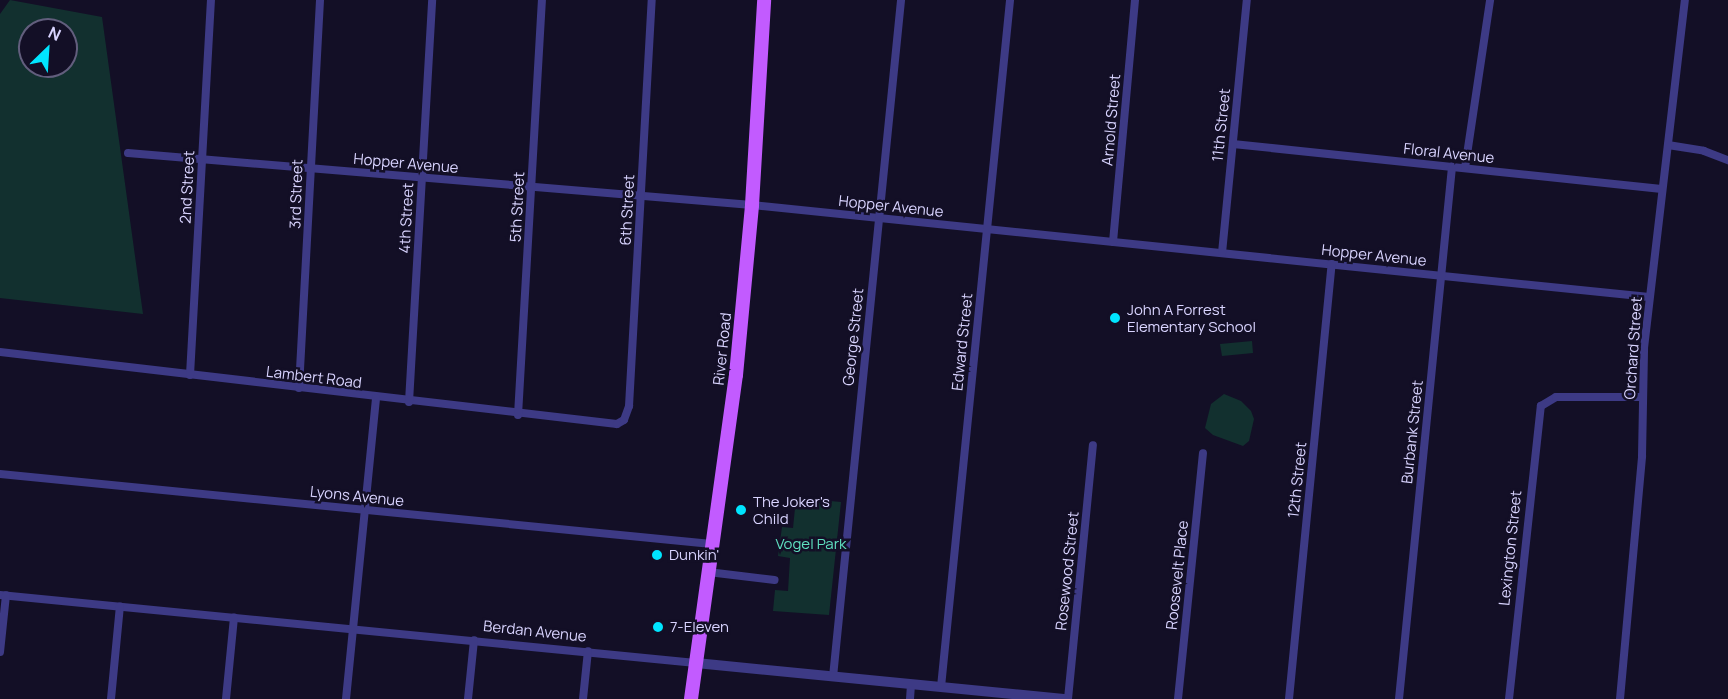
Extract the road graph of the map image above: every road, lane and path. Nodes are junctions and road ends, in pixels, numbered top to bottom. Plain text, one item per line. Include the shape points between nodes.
1 (211, 0) edge
2 (320, 0) edge
3 (432, 0) edge
4 (542, 0) edge
5 (652, 0) edge
6 (764, 0) edge
7 (901, 0) edge
8 (1010, 0) edge
9 (1136, 0) edge
10 (1247, 0) edge
11 (1490, 0) edge
12 (1685, 0) edge
13 (1233, 144) junction
14 (1668, 145) junction
15 (128, 153) dead end
16 (202, 159) junction
17 (1728, 160) edge
18 (1452, 167) junction
19 (311, 168) junction
20 (1465, 168) junction
21 (422, 177) junction
22 (531, 187) junction
23 (1662, 189) junction
24 (641, 196) junction
25 (752, 206) junction
26 (879, 218) junction
27 (987, 229) junction
28 (1113, 242) junction
29 (1222, 253) junction
30 (1332, 264) junction
31 (1441, 276) junction
32 (1650, 297) junction
33 (0, 352) edge
34 (190, 375) junction
35 (299, 388) junction
36 (1643, 397) junction
37 (376, 398) junction
38 (409, 402) junction
39 (518, 415) junction
40 (624, 420) joint
41 (1093, 445) dead end
42 (1203, 453) dead end
43 (0, 474) edge
44 (364, 510) junction
45 (712, 544) junction
46 (708, 572) junction
47 (775, 580) dead end
48 (3, 595) edge
49 (120, 606) junction
50 (234, 617) junction
51 (353, 629) junction
52 (474, 640) junction
53 (588, 651) junction
54 (0, 652) edge
55 (696, 663) junction
56 (833, 677) junction
57 (911, 684) junction
58 (941, 687) junction
59 (111, 699) edge
60 (226, 699) edge
61 (346, 699) edge
62 (468, 699) edge
63 (583, 699) edge
64 (690, 699) edge
65 (910, 699) edge
66 (1067, 699) edge
67 (1178, 699) edge
68 (1289, 699) edge
69 (1399, 699) edge
70 (1509, 699) edge
71 (1620, 699) edge

1 - 16 street, 2nd Street
2 - 19 street, 3rd Street
3 - 21 street, 4th Street
4 - 22 street, 5th Street
5 - 24 street, 6th Street
6 - 25 main road, River Road
7 - 26 street, George Street
8 - 27 street, Edward Street
9 - 28 street, Arnold Street
10 - 13 street, 11th Street
11 - 20 street
12 - 14 street, Orchard Street
13 - 18 street, Floral Avenue
13 - 29 street, 11th Street
14 - 17 street
14 - 23 street, Orchard Street
15 - 16 street, Hopper Avenue
16 - 19 street, Hopper Avenue
16 - 34 street, 2nd Street
18 - 20 street, Floral Avenue
18 - 31 street, Burbank Street
19 - 21 street, Hopper Avenue
19 - 35 street, 3rd Street
20 - 23 street, Floral Avenue
21 - 22 street, Hopper Avenue
21 - 38 street, 4th Street
22 - 24 street, Hopper Avenue
22 - 39 street, 5th Street
23 - 32 street, Orchard Street
24 - 25 street, Hopper Avenue
24 - 40 street, 6th Street via 629,406
25 - 26 street, Hopper Avenue
25 - 45 main road, River Road via 731,418
26 - 27 street, Hopper Avenue
26 - 56 street, George Street
27 - 28 street, Hopper Avenue
27 - 58 street, Edward Street
28 - 29 street, Hopper Avenue
29 - 30 street, Hopper Avenue
30 - 31 street, Hopper Avenue
30 - 68 street, 12th Street
31 - 32 street, Hopper Avenue
31 - 69 street, Burbank Street
32 - 36 street, Orchard Street
33 - 34 street, Lambert Road
34 - 35 street, Lambert Road
35 - 37 street, Lambert Road
36 - 70 street, Lexington Street via 1556,396 1545,401 1530,488
36 - 71 street, Orchard Street via 1642,465
37 - 38 street, Lambert Road
37 - 44 street
38 - 39 street, Lambert Road
39 - 40 street, Lambert Road via 609,426
41 - 66 street, Rosewood Street
42 - 67 street, Roosevelt Place
43 - 44 street, Lyons Avenue
44 - 45 street, Lyons Avenue
44 - 51 street
45 - 46 main road, River Road
46 - 47 street
46 - 55 main road, River Road
48 - 49 street, Berdan Avenue
48 - 54 street
49 - 50 street, Berdan Avenue
49 - 59 street
50 - 51 street, Berdan Avenue
50 - 60 street
51 - 52 street, Berdan Avenue
51 - 61 street
52 - 53 street, Berdan Avenue
52 - 62 street
53 - 55 street, Berdan Avenue
53 - 63 street
55 - 56 street, Berdan Avenue
55 - 64 main road, River Road
56 - 57 street, Berdan Avenue
57 - 58 street, Berdan Avenue
57 - 65 street
58 - 66 street, Berdan Avenue

